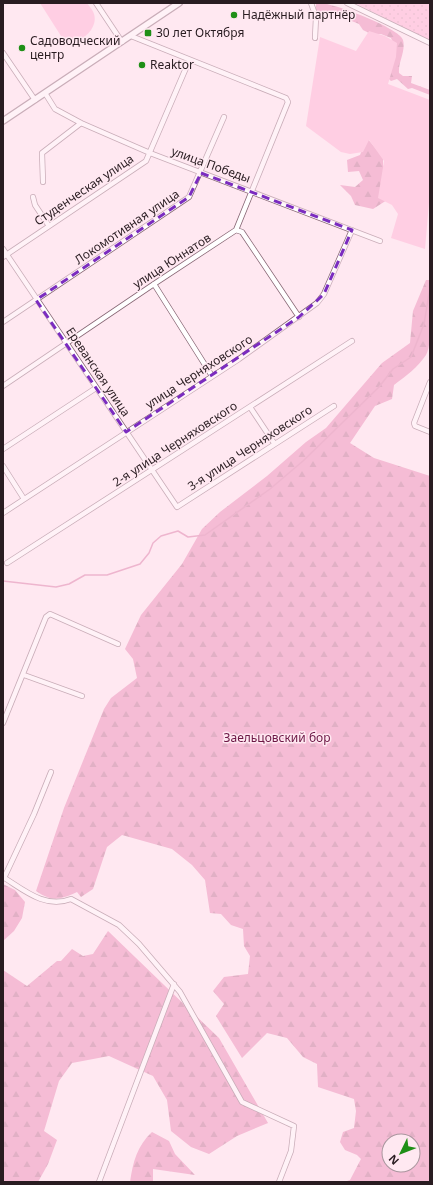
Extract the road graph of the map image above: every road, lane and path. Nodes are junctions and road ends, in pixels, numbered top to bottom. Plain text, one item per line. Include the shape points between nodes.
1 (96, 3) edge
2 (179, 3) edge
3 (311, 3) edge
4 (347, 3) edge
5 (131, 36) junction
6 (316, 38) dead end
7 (122, 42) junction
8 (430, 43) edge
9 (3, 52) edge
10 (189, 61) junction
11 (45, 93) junction
12 (34, 100) junction
13 (224, 117) dead end
14 (3, 121) edge
15 (81, 123) junction
16 (150, 153) junction
17 (201, 173) junction
18 (43, 182) dead end
19 (251, 191) junction
20 (33, 197) dead end
21 (49, 226) junction
22 (236, 230) junction
23 (352, 230) junction
24 (380, 241) dead end
25 (3, 249) edge
26 (5, 256) edge
27 (154, 284) junction
28 (36, 300) junction
29 (299, 317) junction
30 (3, 322) edge
31 (352, 341) dead end
32 (67, 343) junction
33 (212, 376) junction
34 (430, 382) edge
35 (3, 386) edge
36 (96, 388) junction
37 (334, 406) dead end
38 (250, 407) junction
39 (126, 432) junction
40 (430, 432) edge
41 (274, 443) junction
42 (3, 449) edge
43 (3, 466) edge
44 (152, 471) junction
45 (24, 499) junction
46 (177, 507) joint
47 (3, 513) edge
48 (7, 563) dead end
49 (118, 644) dead end
50 (24, 675) junction
51 (82, 696) dead end
52 (5, 715) edge
53 (3, 723) edge
54 (51, 772) dead end
55 (3, 877) edge
56 (174, 984) junction
57 (99, 1182) edge
58 (279, 1182) edge

1 - 7 street
2 - 5 main road
3 - 6 street via 316,17
4 - 8 street
5 - 7 main road
5 - 10 street
7 - 11 main road
9 - 12 street
10 - 16 street, Студенческая улица
10 - 19 street via 286,98 288,102
11 - 12 main road
11 - 15 street, улица Победы via 55,109
12 - 14 main road
13 - 17 street, Локомотивная улица
15 - 16 street, улица Победы
15 - 18 street via 42,153
16 - 17 street, улица Победы
16 - 21 street, Студенческая улица via 146,161
17 - 19 street, улица Победы
17 - 28 street, Локомотивная улица via 189,197
19 - 22 street
19 - 23 street, улица Победы
20 - 21 street
21 - 26 street, Студенческая улица
22 - 27 street, улица Юннатов
22 - 29 street via 242,232
23 - 24 street, улица Победы
23 - 29 street, улица Черняховского via 324,294 317,304
25 - 26 street, Ереванская улица
26 - 28 street, Ереванская улица
27 - 32 street, улица Юннатов
27 - 33 street
28 - 30 street, Локомотивная улица
28 - 32 street, Ереванская улица
29 - 33 street, улица Черняховского
31 - 38 street, 2-я улица Черняховского
32 - 35 street, улица Юннатов
32 - 36 street, Ереванская улица
33 - 39 street, улица Черняховского
34 - 40 street via 414,423 415,426
36 - 39 street, Ереванская улица
36 - 42 street
37 - 41 street, 3-я улица Черняховского
38 - 41 street
38 - 44 street, 2-я улица Черняховского
39 - 44 street, Ереванская улица
39 - 45 street, улица Черняховского
41 - 46 street, 3-я улица Черняховского
43 - 45 street
44 - 46 street, Ереванская улица
44 - 48 street, 2-я улица Черняховского
45 - 47 street, улица Черняховского
49 - 50 street via 50,614 46,617
50 - 51 street
50 - 52 street
52 - 53 street
54 - 55 street via 34,814
55 - 56 street via 29,895 45,901 62,903 71,899 119,925
56 - 57 street
56 - 58 street via 242,1102 294,1126 291,1151

